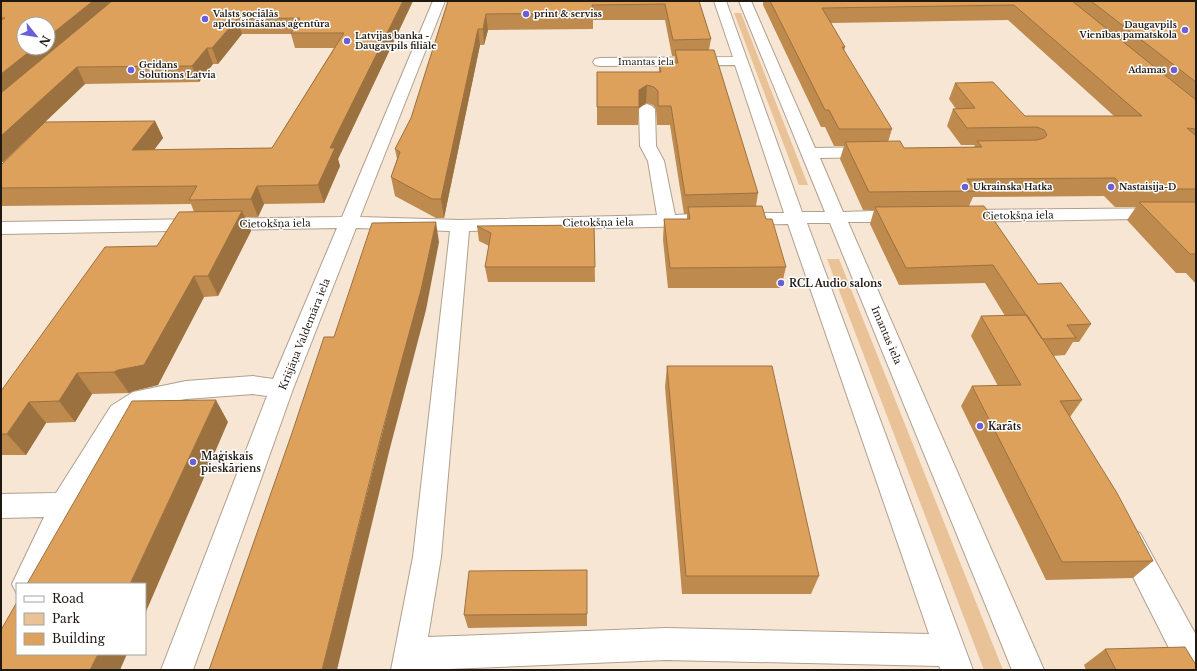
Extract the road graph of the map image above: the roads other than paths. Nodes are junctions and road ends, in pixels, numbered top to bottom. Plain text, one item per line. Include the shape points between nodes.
1 (439, 1) edge
2 (720, 1) edge
3 (745, 1) edge
4 (741, 61) junction
5 (600, 62) dead end
6 (647, 109) dead end
7 (886, 152) edge
8 (810, 153) junction
9 (1196, 213) edge
10 (919, 216) edge
11 (943, 216) edge
12 (837, 217) junction
13 (796, 218) junction
14 (667, 221) junction
15 (350, 222) junction
16 (460, 226) junction
17 (1, 228) edge
18 (281, 389) junction
19 (63, 505) junction
20 (1, 506) edge
21 (1119, 521) edge
22 (27, 583) edge
23 (953, 660) edge
24 (408, 662) edge
25 (1196, 667) edge
26 (177, 670) edge
27 (1028, 670) edge

1 - 15 street, Krišjāņa Valdemāra iela
2 - 4 street
3 - 8 street, Imantas iela
4 - 5 street, Imantas iela
4 - 13 street
6 - 14 street via 648,146 656,161
7 - 8 street
8 - 12 street, Imantas iela
9 - 11 street, Cietokšņa iela
10 - 12 street, Cietokšņa iela
12 - 13 street, Cietokšņa iela
12 - 27 street, Imantas iela
13 - 14 street, Cietokšņa iela
13 - 23 street
14 - 16 street, Cietokšņa iela
15 - 16 street, Cietokšņa iela
15 - 17 street, Cietokšņa iela
15 - 18 street, Krišjāņa Valdemāra iela
16 - 24 street via 427,557
18 - 19 street via 253,385 186,390 141,398 120,413
18 - 26 street, Krišjāņa Valdemāra iela
19 - 20 street
19 - 22 street
21 - 25 street
23 - 24 street via 666,644

